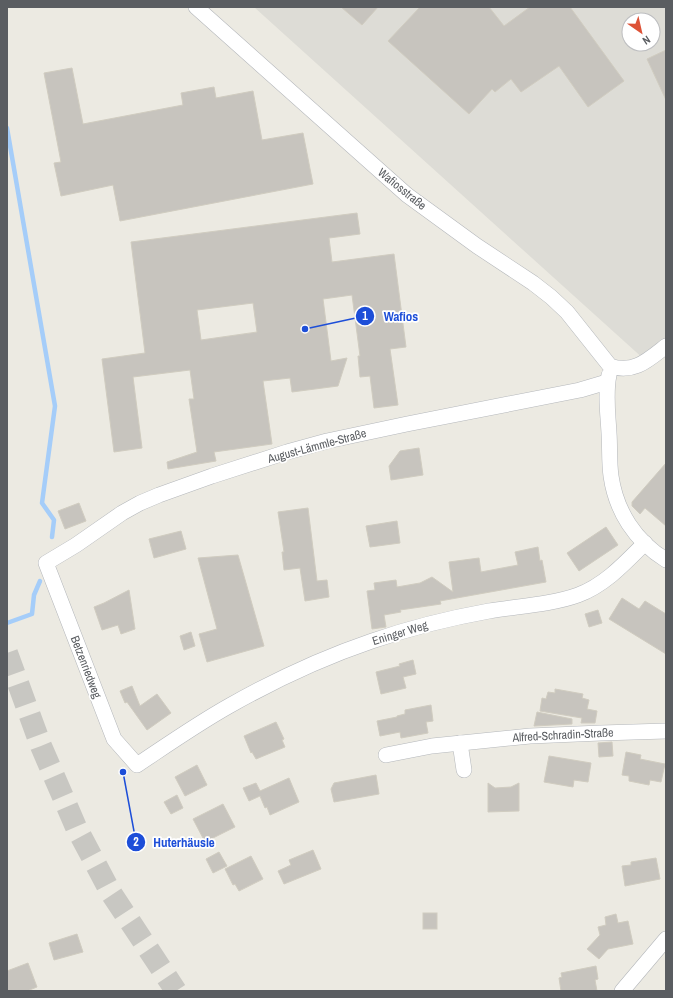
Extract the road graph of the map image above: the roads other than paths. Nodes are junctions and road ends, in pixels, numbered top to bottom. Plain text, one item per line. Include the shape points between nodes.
1 (196, 7) edge
2 (666, 346) edge
3 (610, 366) junction
4 (607, 382) junction
5 (644, 543) junction
6 (666, 560) edge
7 (46, 563) joint
8 (666, 731) edge
9 (460, 743) junction
10 (386, 755) dead end
11 (137, 765) joint
12 (464, 770) dead end
13 (666, 939) edge
14 (622, 991) edge

1 - 3 street, Wafiosstraße via 407,194 551,297
2 - 3 street via 638,366 620,369
3 - 4 street
4 - 5 street via 611,475 617,502 630,527
4 - 7 street, August-Lämmle-Straße via 580,390 341,438 272,457 140,503
5 - 6 street
5 - 11 street, Eninger Weg via 610,576 579,595 451,619 372,641 311,665 228,707
7 - 11 street, Betzenriedweg via 114,739
8 - 9 street, Alfred-Schradin-Straße via 558,734
9 - 10 street, Alfred-Schradin-Straße
9 - 12 street
13 - 14 street

